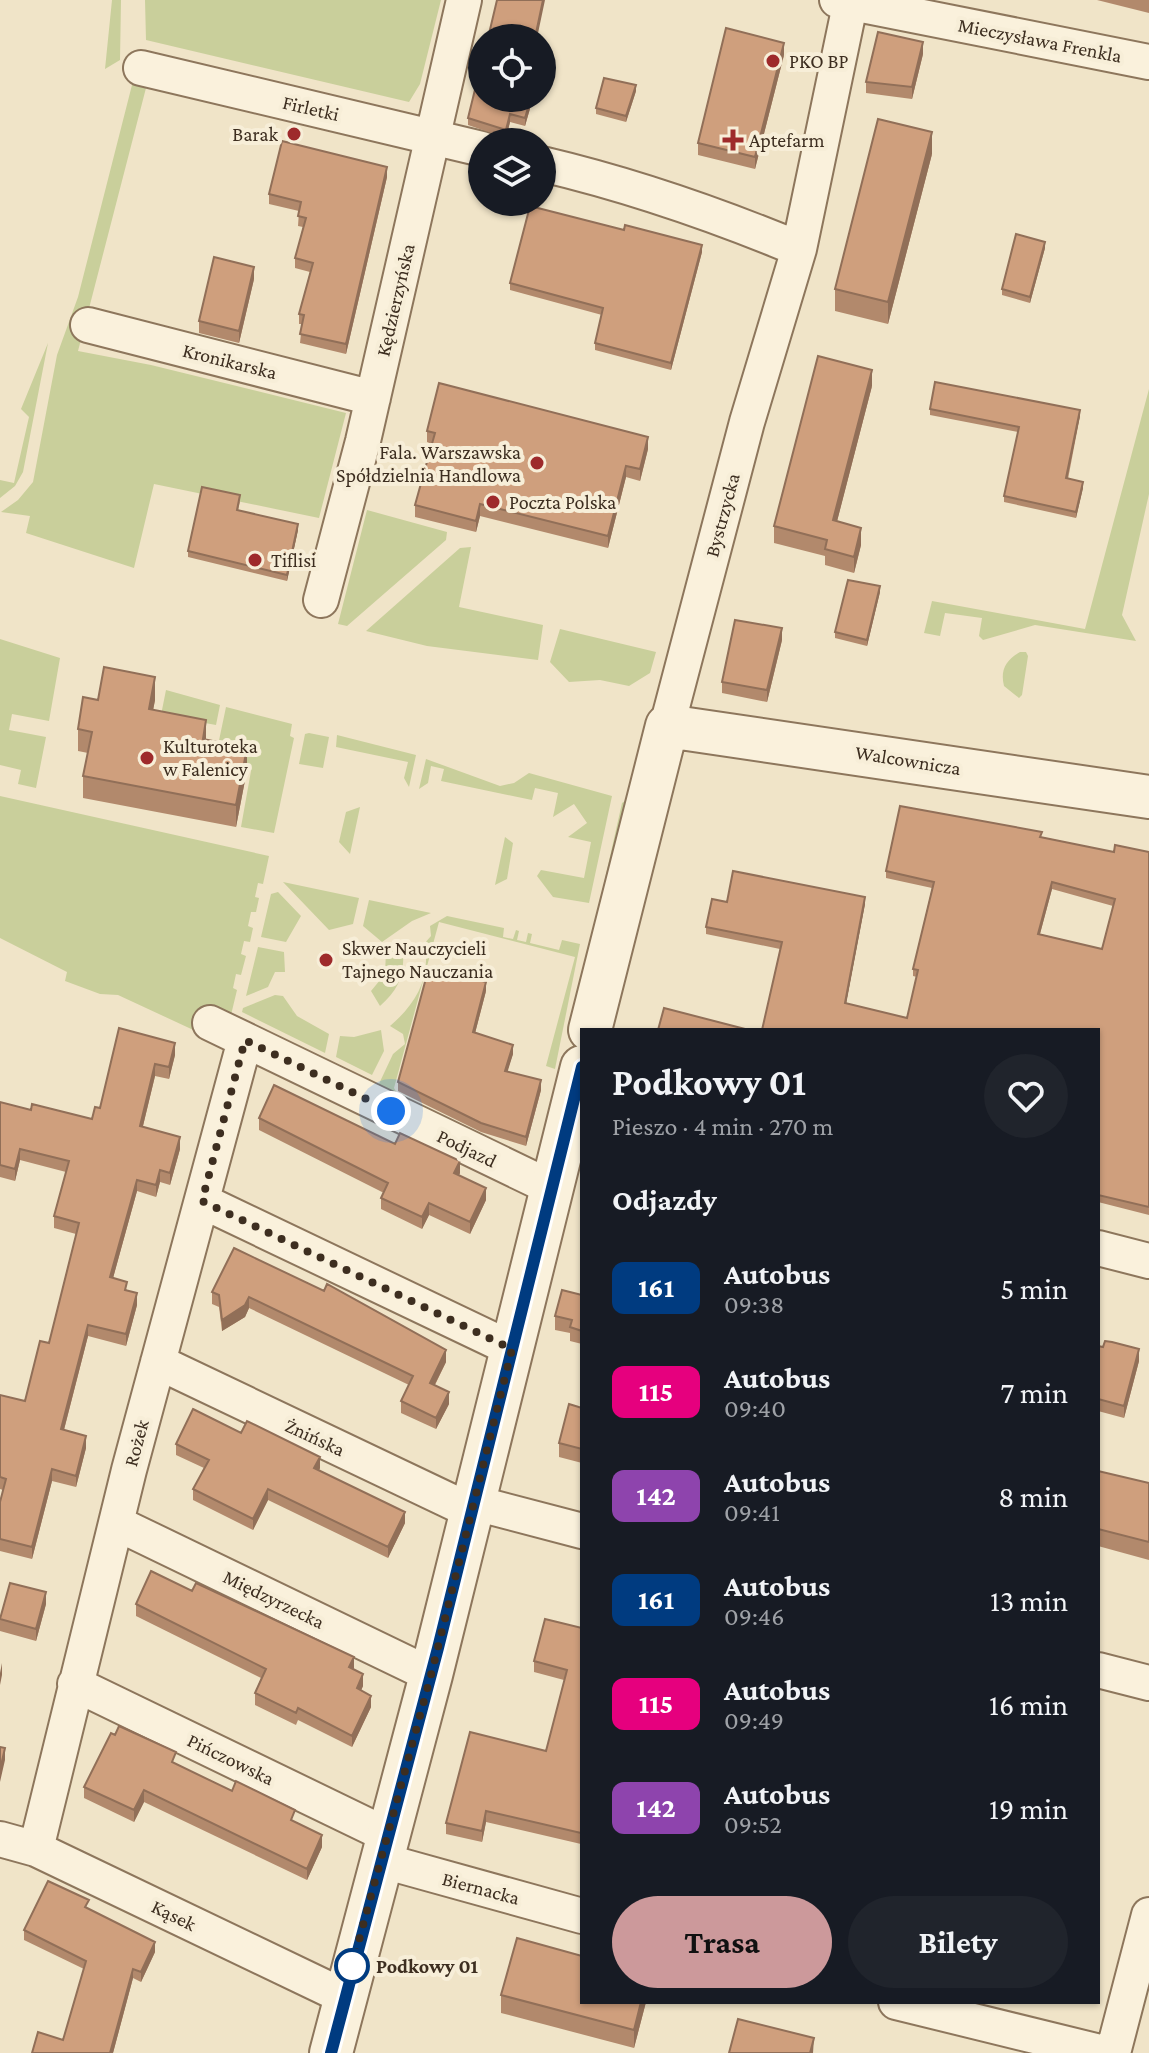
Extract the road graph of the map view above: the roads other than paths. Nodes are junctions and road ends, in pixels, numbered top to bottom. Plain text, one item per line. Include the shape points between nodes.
1 (464, 0) edge
2 (846, 1) edge
3 (1149, 62) edge
4 (141, 68) dead end
5 (432, 137) junction
6 (468, 146) edge
7 (556, 167) edge
8 (799, 249) junction
9 (88, 325) dead end
10 (373, 398) junction
11 (321, 600) dead end
12 (667, 726) junction
13 (1149, 797) edge
14 (210, 1023) dead end
15 (591, 1028) edge
16 (245, 1040) junction
17 (580, 1085) edge
18 (577, 1113) edge
19 (552, 1188) junction
20 (202, 1201) junction
21 (1100, 1249) edge
22 (1149, 1261) edge
23 (512, 1349) junction
24 (158, 1362) junction
25 (474, 1507) junction
26 (116, 1523) junction
27 (580, 1531) edge
28 (1100, 1671) edge
29 (431, 1675) junction
30 (1149, 1683) edge
31 (75, 1684) junction
32 (0, 1839) edge
33 (384, 1847) junction
34 (36, 1849) junction
35 (580, 1915) edge
36 (1149, 1915) edge
37 (345, 1997) junction
38 (904, 2004) edge
39 (331, 2053) edge
40 (1104, 2053) edge
41 (1113, 2053) edge

1 - 5 street, Kędzierzyńska
2 - 3 street, Mieczysława Frenkla
2 - 8 street, Bystrzycka
4 - 5 street, Firletki
5 - 6 street, Firletki
5 - 10 street, Kędzierzyńska
7 - 8 street via 703,210
8 - 12 street, Bystrzycka
9 - 10 street, Kronikarska
10 - 11 street, Kędzierzyńska
12 - 13 street, Walcownicza
12 - 15 street, Bystrzycka
14 - 16 street, Podjazd
16 - 19 street, Podjazd
16 - 20 street, Rożek
17 - 18 street
18 - 19 street
19 - 23 street
20 - 23 street
20 - 24 street, Rożek
21 - 22 street
23 - 25 street
24 - 25 street, Żnińska
24 - 26 street, Rożek
25 - 27 street, Żnińska
25 - 29 street
26 - 29 street, Międzyrzecka
26 - 31 street, Rożek
28 - 30 street
29 - 33 street
31 - 33 street, Pińczowska
31 - 34 street, Rożek
32 - 34 street, Kąsek
33 - 35 street, Biernacka
33 - 37 street
34 - 37 street, Kąsek
36 - 41 street
37 - 39 street
38 - 40 street

